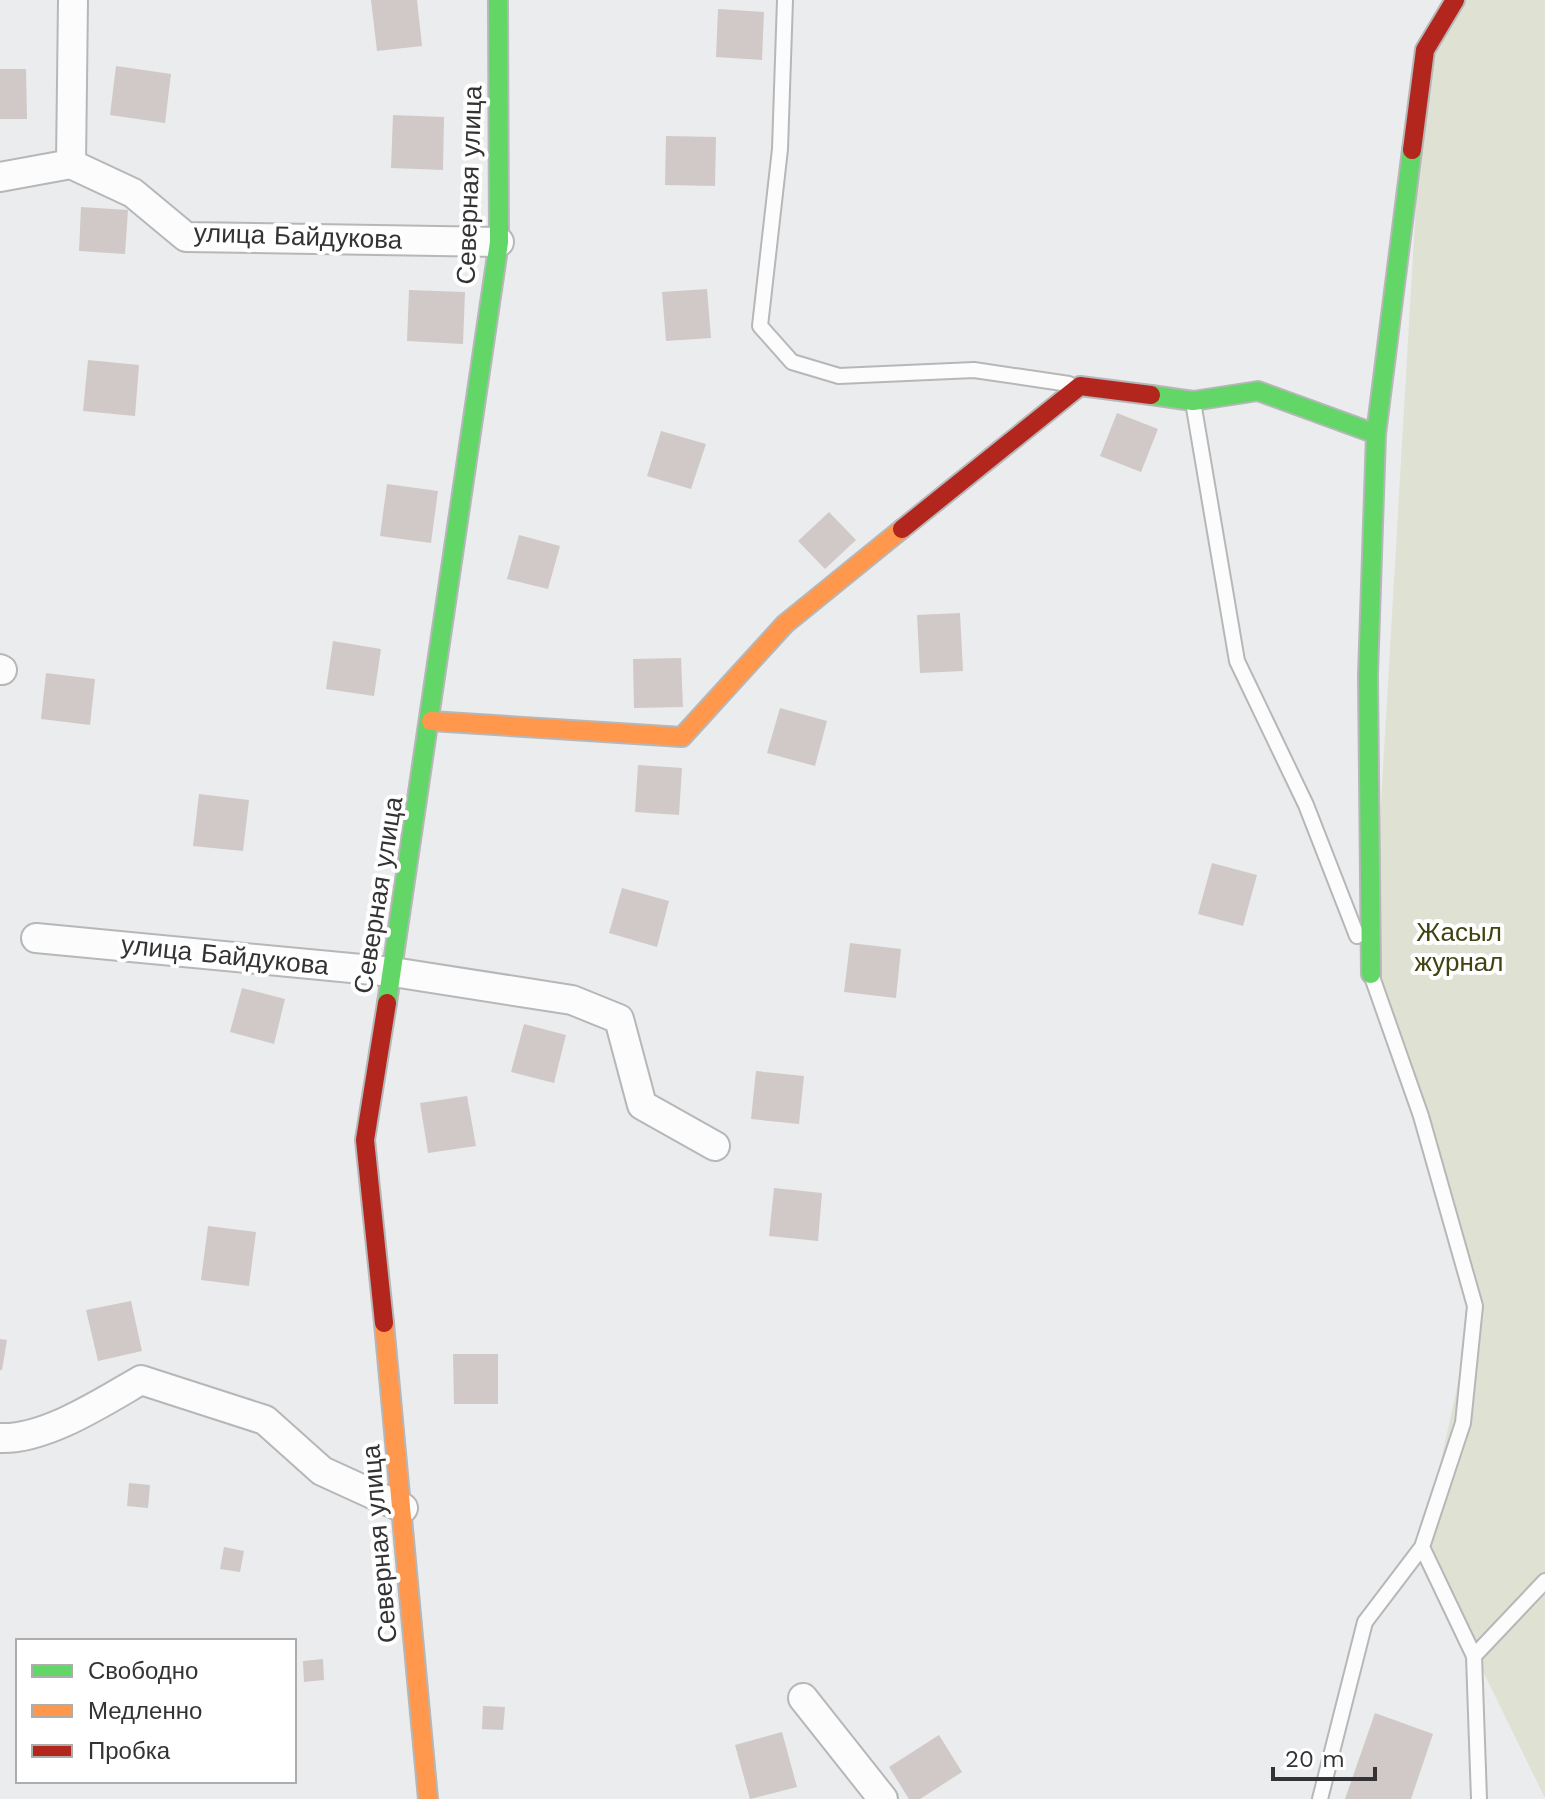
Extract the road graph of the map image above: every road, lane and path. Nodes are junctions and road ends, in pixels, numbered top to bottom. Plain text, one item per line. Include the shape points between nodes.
1 (73, 0) edge
2 (498, 0) edge
3 (785, 0) edge
4 (1455, 0) edge
5 (71, 164) junction
6 (0, 177) edge
7 (499, 242) junction
8 (1080, 386) junction
9 (1193, 401) junction
10 (1376, 434) junction
11 (431, 721) junction
12 (36, 938) dead end
13 (393, 972) junction
14 (1371, 974) junction
15 (715, 1146) dead end
16 (0, 1438) edge
17 (403, 1508) junction
18 (1422, 1547) junction
19 (1545, 1581) edge
20 (1474, 1656) junction
21 (803, 1698) dead end
22 (428, 1799) edge
23 (883, 1799) edge
24 (1320, 1799) edge
25 (1479, 1799) edge

1 - 5 street
2 - 7 street, Северная улица
3 - 8 lane via 780,149 760,326 792,362 839,376 974,370
4 - 10 street via 1425,50
5 - 6 street
5 - 7 street, улица Байдукова via 133,193 186,237
7 - 11 street, Северная улица
8 - 9 street
8 - 11 street via 785,624 682,737
9 - 10 street via 1258,391
9 - 14 lane via 1237,661 1306,805
10 - 14 street via 1368,676
11 - 13 street, Северная улица
12 - 13 street, улица Байдукова
13 - 15 street, улица Байдукова via 572,1000 619,1019 642,1105
13 - 17 street, Северная улица via 365,1140
14 - 18 lane via 1421,1116 1475,1306 1463,1423
16 - 17 street via 18,1439 86,1412 141,1380 265,1420 322,1471
17 - 22 street, Северная улица
18 - 20 lane
18 - 24 lane via 1365,1622
19 - 20 lane
20 - 25 lane
21 - 23 street

